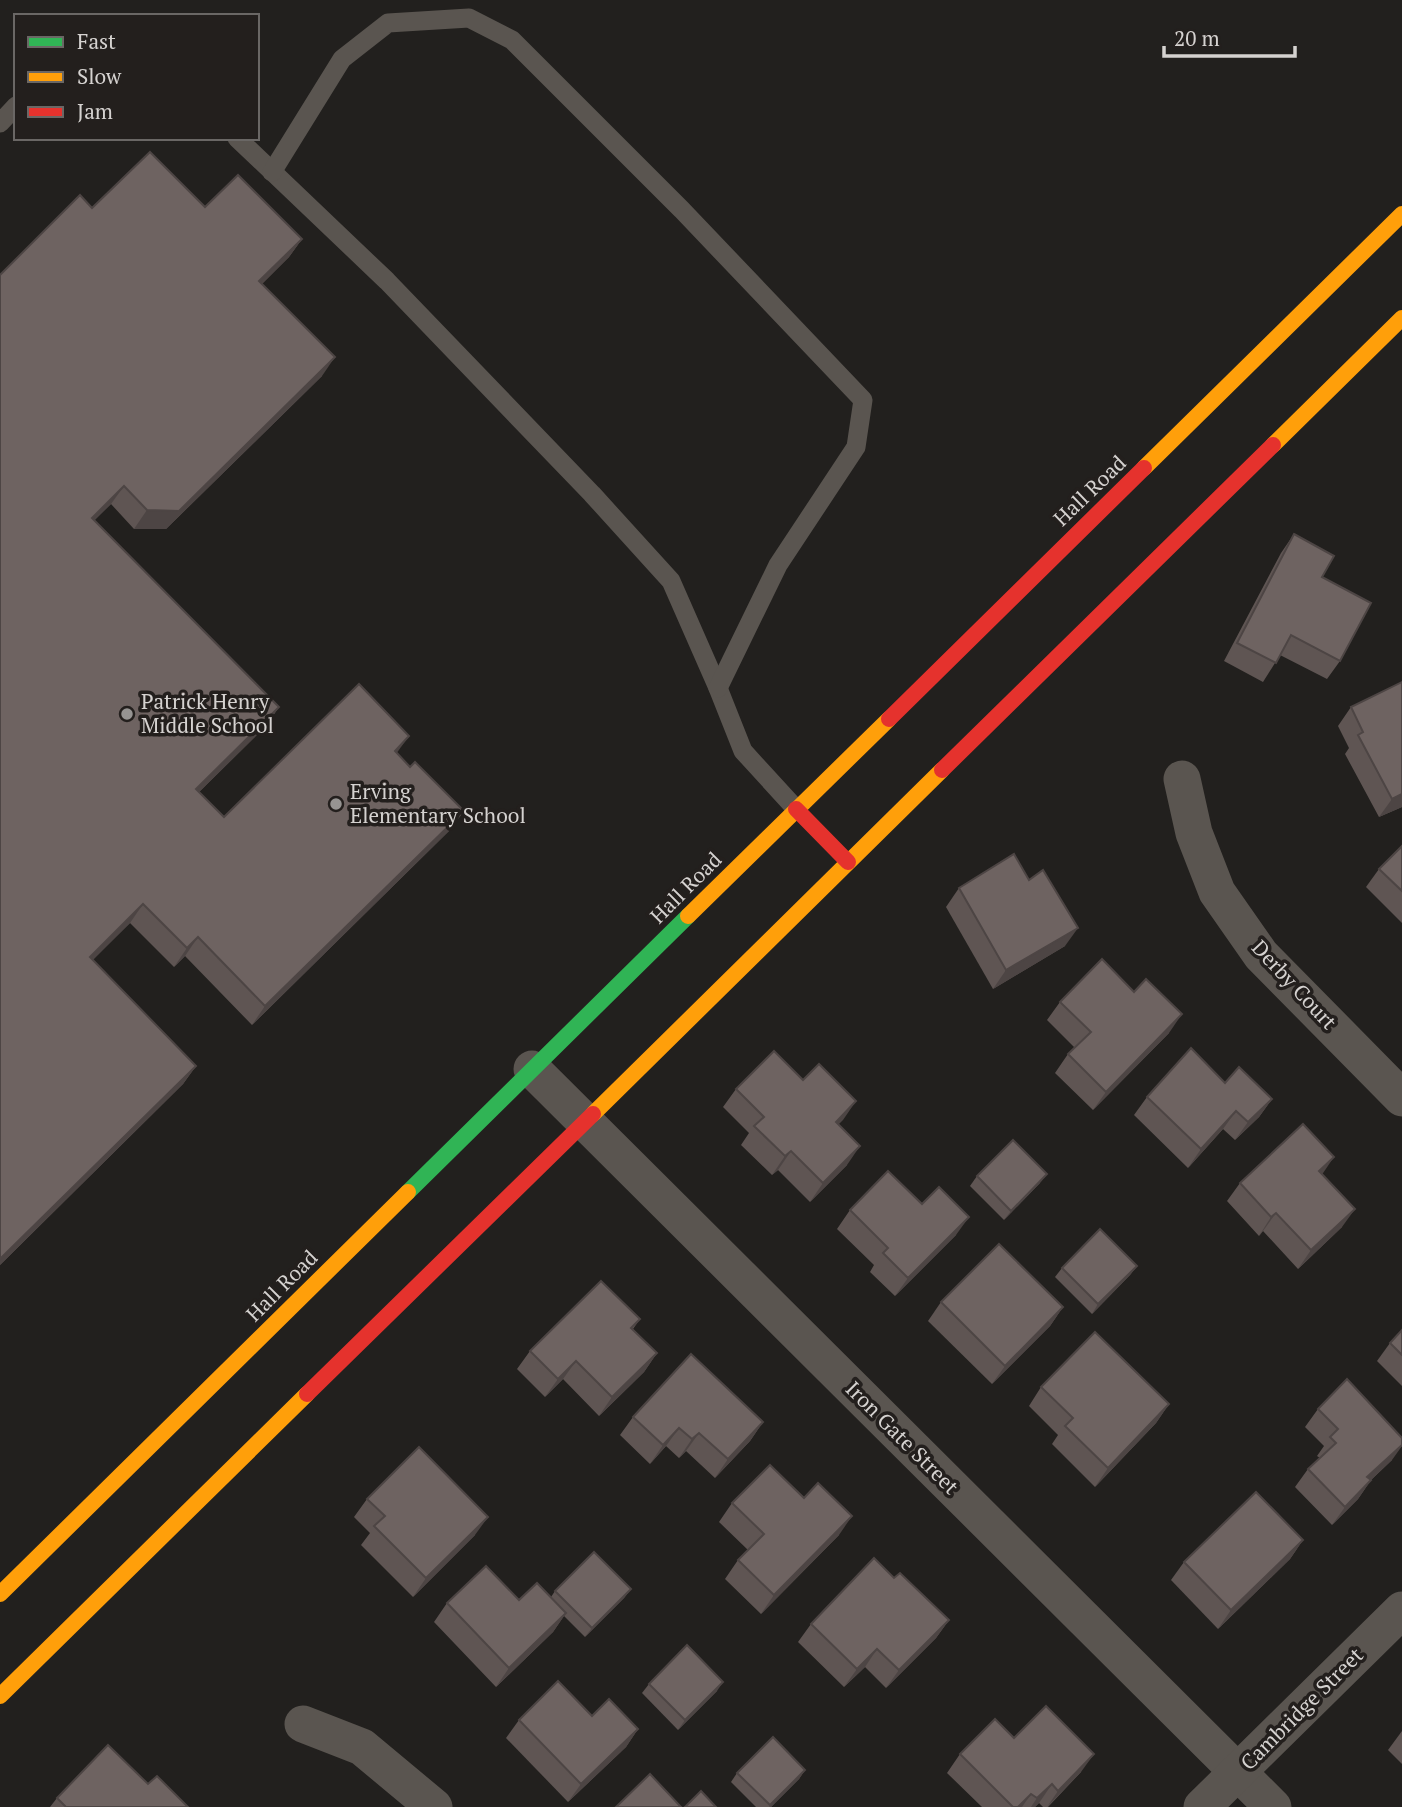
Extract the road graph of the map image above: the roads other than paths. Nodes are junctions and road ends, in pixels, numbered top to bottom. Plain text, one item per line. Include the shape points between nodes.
1 (14, 108) edge
2 (0, 122) edge
3 (239, 140) edge
4 (272, 172) junction
5 (1402, 214) edge
6 (1402, 318) edge
7 (718, 688) junction
8 (1182, 779) dead end
9 (796, 809) junction
10 (848, 862) junction
11 (531, 1069) junction
12 (1402, 1098) edge
13 (584, 1121) junction
14 (0, 1594) edge
15 (1402, 1610) edge
16 (0, 1696) edge
17 (303, 1724) dead end
18 (1238, 1772) junction
19 (434, 1807) edge
20 (1202, 1807) edge
21 (1273, 1807) edge

1 - 2 lane
3 - 4 lane
4 - 7 lane via 387,281 671,581
4 - 7 lane via 342,59 370,37 388,23 469,18 512,40 863,400 856,447 778,565
5 - 9 street, Hall Road
6 - 10 street
7 - 9 lane via 743,751
8 - 12 street, Derby Court via 1194,833 1217,892 1261,955
9 - 10 street
9 - 11 street, Hall Road
10 - 13 street
11 - 13 street, Iron Gate Street
11 - 14 street, Hall Road
13 - 16 street
13 - 18 street, Iron Gate Street
15 - 18 street, Cambridge Street
17 - 19 street via 362,1747
18 - 20 street, Cambridge Street
18 - 21 street, Iron Gate Street

